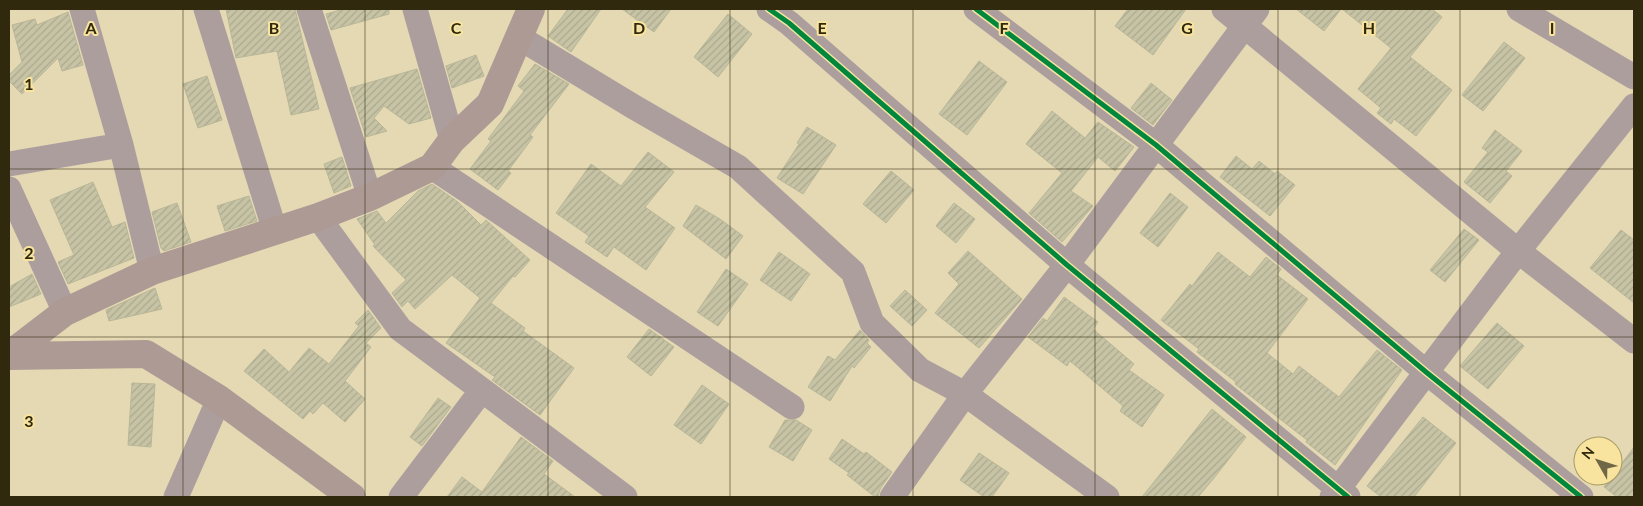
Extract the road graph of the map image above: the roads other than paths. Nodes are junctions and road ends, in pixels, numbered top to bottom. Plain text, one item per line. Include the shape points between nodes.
1 (82, 9) edge
2 (206, 9) edge
3 (309, 9) edge
4 (415, 9) edge
5 (976, 9) edge
6 (1224, 9) edge
7 (1519, 9) edge
8 (786, 13) edge
9 (1251, 17) edge
10 (527, 18) edge
11 (1634, 77) edge
12 (1634, 106) edge
13 (452, 140) junction
14 (121, 145) junction
15 (1156, 145) junction
16 (9, 164) edge
17 (432, 167) junction
18 (9, 189) edge
19 (370, 198) junction
20 (318, 217) junction
21 (275, 230) junction
22 (1518, 251) junction
23 (1067, 265) junction
24 (152, 271) junction
25 (65, 312) junction
26 (1634, 341) edge
27 (9, 355) edge
28 (1426, 372) junction
29 (482, 390) junction
30 (965, 394) junction
31 (219, 399) junction
32 (792, 407) dead end
33 (1339, 495) edge
34 (176, 497) edge
35 (352, 497) edge
36 (401, 497) edge
37 (625, 497) edge
38 (892, 497) edge
39 (1107, 497) edge
40 (1581, 497) edge

1 - 14 street
2 - 21 street
3 - 19 street
4 - 13 street
5 - 15 street
6 - 9 street
7 - 11 street
8 - 23 street
9 - 15 street
9 - 22 street
10 - 13 main road via 490,104
10 - 30 street via 634,107 738,167 853,272 872,323 920,370
12 - 22 street
13 - 17 main road
14 - 16 street
14 - 24 street
15 - 23 street
15 - 28 street
17 - 19 main road
17 - 32 street
18 - 25 street
19 - 20 main road
20 - 21 main road
20 - 29 street via 400,329
21 - 24 main road
22 - 26 street
22 - 28 street
23 - 30 street
23 - 33 street
24 - 25 main road
25 - 27 main road
27 - 31 main road via 146,354
28 - 33 street
28 - 40 street
29 - 36 street
29 - 37 street
30 - 38 street
30 - 39 street
31 - 34 street
31 - 35 main road

